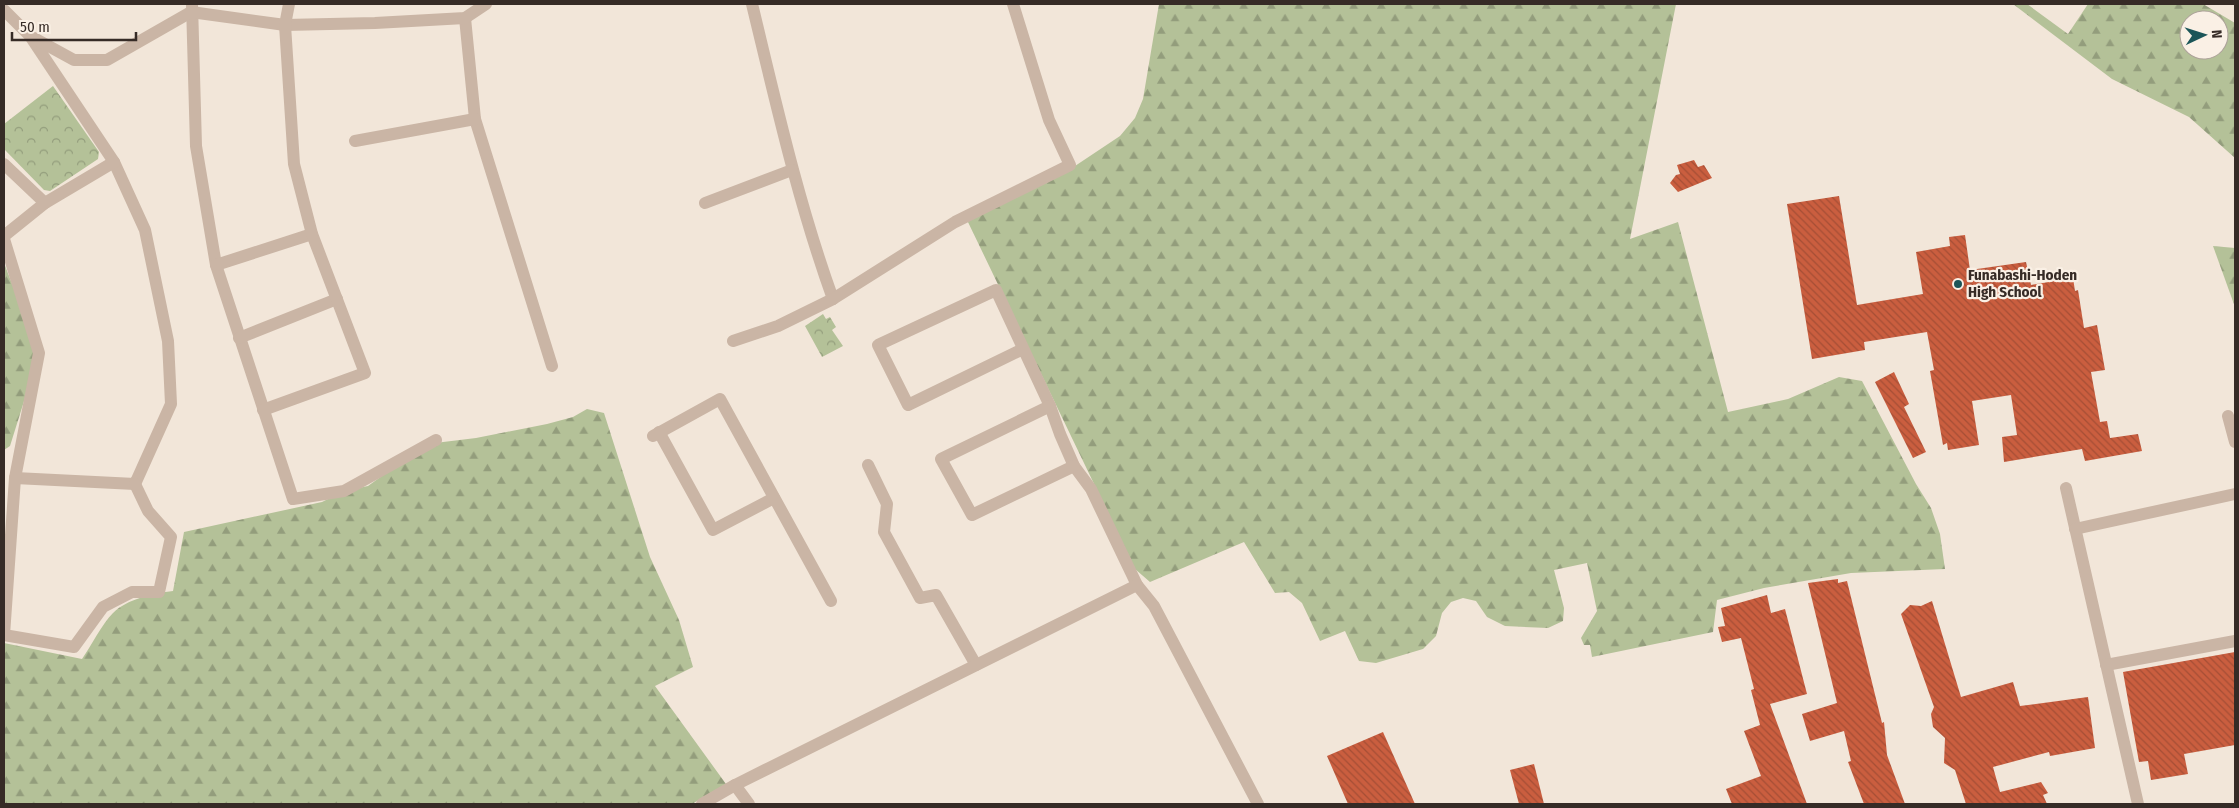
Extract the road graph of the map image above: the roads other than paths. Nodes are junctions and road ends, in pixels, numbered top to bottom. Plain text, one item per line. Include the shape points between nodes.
1 (290, 4) edge
2 (486, 4) edge
3 (752, 4) edge
4 (1013, 4) edge
5 (191, 8) edge
6 (4, 10) edge
7 (465, 18) junction
8 (285, 25) junction
9 (30, 36) junction
10 (475, 119) junction
11 (355, 141) dead end
12 (114, 162) junction
13 (4, 164) edge
14 (792, 170) junction
15 (45, 203) junction
16 (705, 203) dead end
17 (312, 234) junction
18 (4, 237) edge
19 (216, 266) junction
20 (337, 299) junction
21 (833, 299) junction
22 (239, 338) junction
23 (733, 341) dead end
24 (1023, 349) junction
25 (552, 366) dead end
26 (1050, 406) junction
27 (263, 410) junction
28 (2228, 416) dead end
29 (436, 440) dead end
30 (2235, 442) edge
31 (868, 465) dead end
32 (1074, 466) junction
33 (15, 478) junction
34 (135, 484) junction
35 (2066, 488) dead end
36 (2235, 494) edge
37 (774, 498) junction
38 (2075, 528) junction
39 (1137, 585) junction
40 (831, 601) dead end
41 (2235, 641) edge
42 (976, 665) junction
43 (2106, 665) junction
44 (735, 785) junction
45 (702, 804) edge
46 (749, 804) edge
47 (1258, 804) edge
48 (2138, 804) edge

1 - 8 street
2 - 7 street
3 - 14 street
4 - 21 street via 1050,120 1070,164 956,222
5 - 8 street
5 - 9 street via 107,60 74,60
5 - 19 street via 196,146
6 - 9 street
7 - 8 street
7 - 10 street
8 - 17 street via 294,164
9 - 12 street
10 - 11 street
10 - 25 street
12 - 15 street
12 - 34 street via 145,230 168,341 170,404
13 - 15 street
14 - 16 street
14 - 21 street
15 - 18 street
17 - 19 street
17 - 20 street
18 - 33 street via 38,353
19 - 22 street
20 - 22 street
20 - 27 street via 364,373
21 - 23 street via 778,326
22 - 27 street
24 - 24 street via 996,290 878,345 908,405
24 - 26 street
26 - 32 street
26 - 32 street via 941,459 972,515
27 - 29 street via 293,499 344,492
28 - 30 street
31 - 42 street via 887,504 884,532 915,590 920,598 936,595
32 - 39 street via 1091,490
33 - 34 street
33 - 34 street via 4,635 74,648 103,607 132,592 158,592 171,537 148,511
35 - 38 street
36 - 38 street
37 - 37 street via 720,399 656,434 713,530
37 - 40 street
38 - 43 street
39 - 42 street
39 - 47 street via 1154,606
41 - 43 street
42 - 44 street
43 - 48 street
44 - 45 street
44 - 46 street

